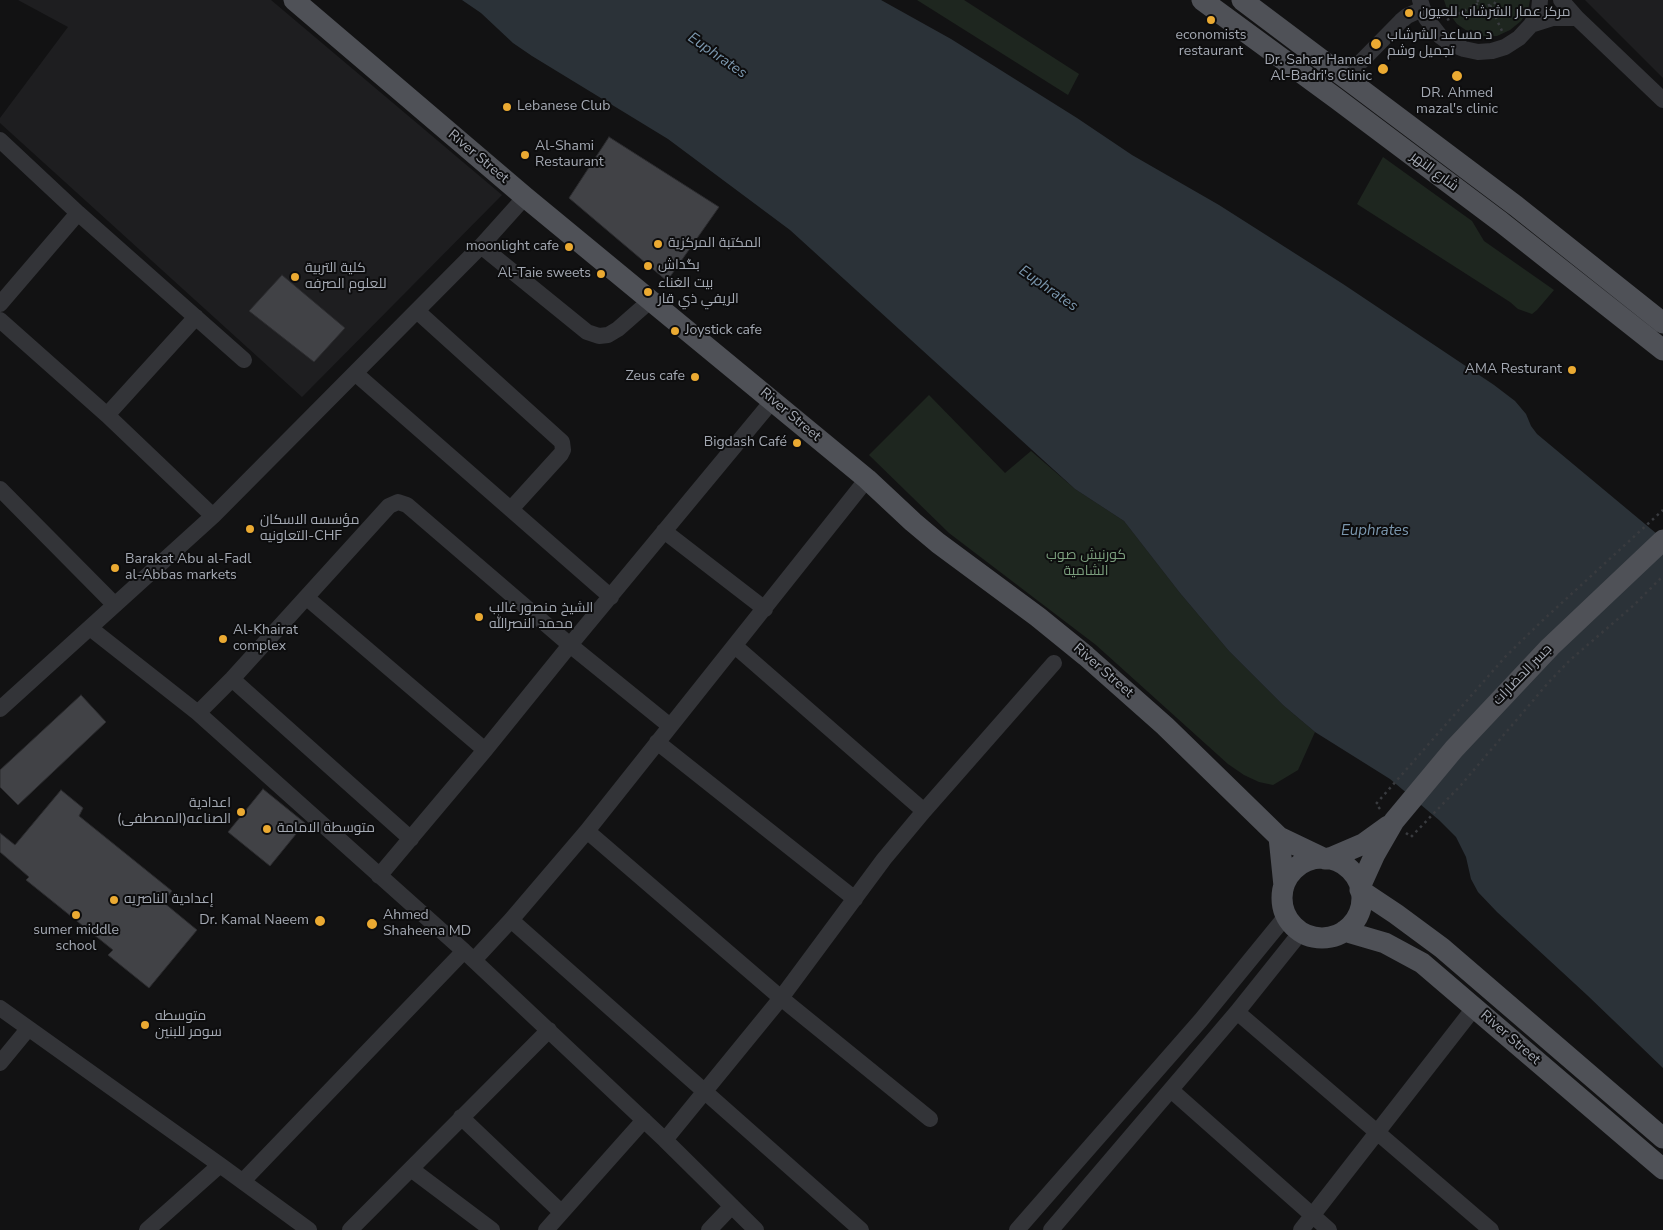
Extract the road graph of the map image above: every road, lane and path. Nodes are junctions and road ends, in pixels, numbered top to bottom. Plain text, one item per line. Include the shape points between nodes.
1 (294, 0) edge
2 (1202, 0) edge
3 (1242, 0) edge
4 (1497, 0) edge
5 (1540, 0) edge
6 (1561, 0) edge
7 (1478, 1) edge
8 (1420, 4) edge
9 (1490, 5) junction
10 (1577, 18) junction
11 (1531, 25) junction
12 (1431, 26) junction
13 (1505, 47) junction
14 (1345, 78) junction
15 (1663, 100) edge
16 (0, 140) edge
17 (525, 198) junction
18 (1516, 206) junction
19 (78, 214) junction
20 (1501, 222) junction
21 (481, 246) junction
22 (651, 300) junction
23 (0, 304) edge
24 (417, 311) junction
25 (196, 317) junction
26 (0, 320) edge
27 (1663, 324) edge
28 (1663, 350) edge
29 (244, 360) dead end
30 (355, 373) junction
31 (773, 400) junction
32 (107, 415) junction
33 (868, 479) junction
34 (3, 499) edge
35 (511, 509) junction
36 (1663, 510) edge
37 (213, 516) junction
38 (664, 531) junction
39 (1663, 540) edge
40 (1663, 576) edge
41 (611, 597) junction
42 (307, 598) junction
43 (115, 605) junction
44 (765, 609) junction
45 (90, 628) junction
46 (570, 645) junction
47 (735, 646) junction
48 (1054, 663) dead end
49 (232, 679) junction
50 (0, 709) edge
51 (198, 713) junction
52 (670, 726) junction
53 (657, 742) junction
54 (485, 750) junction
55 (1376, 804) dead end
56 (924, 811) junction
57 (1394, 821) junction
58 (586, 831) junction
59 (1279, 837) junction
60 (1411, 837) dead end
61 (411, 839) junction
62 (1327, 859) junction
63 (379, 876) junction
64 (1284, 886) junction
65 (1360, 888) junction
66 (855, 899) junction
67 (1286, 916) junction
68 (511, 920) junction
69 (1344, 931) junction
70 (1301, 932) junction
71 (469, 956) junction
72 (781, 998) junction
73 (0, 1008) edge
74 (1474, 1008) junction
75 (1238, 1012) junction
76 (28, 1029) junction
77 (549, 1030) junction
78 (0, 1063) edge
79 (1171, 1090) junction
80 (704, 1092) junction
81 (461, 1117) junction
82 (930, 1119) dead end
83 (644, 1120) junction
84 (1378, 1133) junction
85 (1663, 1138) edge
86 (665, 1140) junction
87 (1661, 1164) edge
88 (220, 1165) junction
89 (410, 1169) junction
90 (243, 1181) junction
91 (732, 1206) junction
92 (561, 1212) junction
93 (1313, 1216) junction
94 (147, 1230) edge
95 (308, 1230) edge
96 (350, 1230) edge
97 (492, 1230) edge
98 (546, 1230) edge
99 (709, 1230) edge
100 (756, 1230) edge
101 (861, 1230) edge
102 (1017, 1230) edge
103 (1051, 1230) edge
104 (1301, 1230) edge
105 (1329, 1230) edge
106 (1491, 1230) edge

1 - 17 main road, River Street
2 - 20 main road, شارع النهر
3 - 14 main road, شارع النهر
4 - 9 path
5 - 11 street
6 - 10 street
7 - 9 path
7 - 12 path via 1452,18
8 - 12 street
8 - 14 street
9 - 13 path via 1503,33
10 - 11 street via 1554,18
10 - 15 street
11 - 13 street via 1520,38
12 - 13 street via 1446,40 1464,49 1478,52
14 - 18 main road, شارع النهر
16 - 19 street
17 - 21 street
17 - 22 main road, River Street
18 - 20 main road
18 - 27 main road, شارع النهر
19 - 23 street
19 - 25 street
20 - 28 main road, شارع النهر
21 - 22 street via 587,332 599,336 608,336
21 - 24 street
22 - 31 main road, River Street
24 - 30 street
24 - 35 street via 562,442 561,454
25 - 29 street
25 - 32 street
26 - 32 street
30 - 35 street
30 - 37 street
31 - 33 main road, River Street
31 - 38 street
32 - 37 street
33 - 44 street
33 - 59 main road, River Street via 938,543 1038,617 1126,691
34 - 43 street
35 - 41 street
36 - 55 path via 1506,656
37 - 43 street
38 - 41 street
38 - 44 street
39 - 57 main road, جسر الحضارات via 1501,697
40 - 60 path via 1548,683 1456,791
41 - 46 street
42 - 46 street via 389,506 398,502 407,505
42 - 49 street
42 - 54 street
43 - 45 street
44 - 47 street
45 - 50 street
45 - 51 street
46 - 52 street
46 - 54 street
47 - 52 street
47 - 56 street
48 - 56 street
49 - 51 street
49 - 61 street
51 - 63 street
52 - 53 street
53 - 58 street
53 - 66 street
54 - 61 street
56 - 66 street
57 - 62 main road via 1363,844
57 - 65 main road
58 - 68 street
58 - 72 street
59 - 62 main road, River Street
59 - 64 main road
61 - 63 street
62 - 64 main road via 1299,866 1291,872
62 - 65 main road via 1348,869
63 - 71 street
64 - 67 main road via 1282,901
65 - 69 main road via 1361,903 1357,916
65 - 85 main road, River Street via 1442,948
66 - 72 street
67 - 70 main road
67 - 102 street via 1201,1020
68 - 71 street
68 - 80 street
69 - 70 main road via 1323,938
69 - 74 main road, River Street via 1385,943 1411,956
70 - 75 street
71 - 77 street
71 - 90 street
72 - 80 street
72 - 82 street
73 - 76 street
74 - 84 street
74 - 87 main road, River Street
75 - 79 street
75 - 84 street
76 - 78 street
76 - 88 street
77 - 81 street
77 - 83 street
79 - 93 street
79 - 103 street
80 - 86 street
80 - 101 street
81 - 89 street
81 - 92 street
83 - 86 street
83 - 92 street
84 - 93 street
84 - 106 street
86 - 91 street
88 - 90 street
88 - 94 street
89 - 96 street
89 - 97 street
90 - 95 street
91 - 99 street
91 - 100 street
92 - 98 street
93 - 104 street
93 - 105 street

